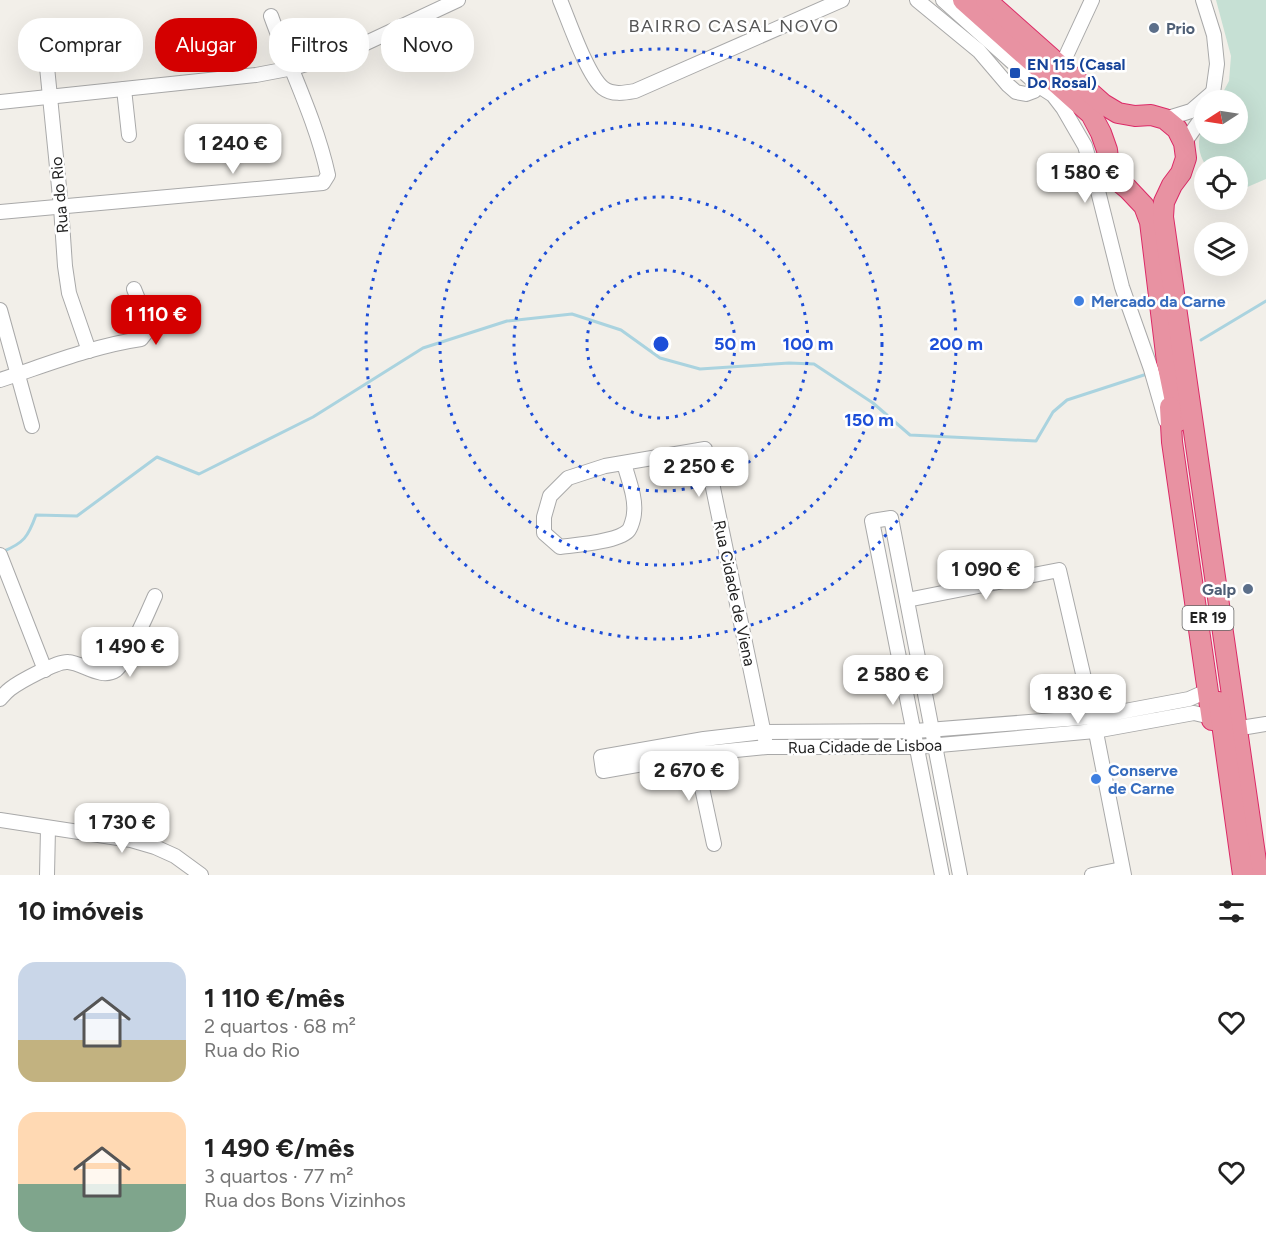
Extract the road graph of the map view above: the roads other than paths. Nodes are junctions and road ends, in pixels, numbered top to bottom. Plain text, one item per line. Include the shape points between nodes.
1 (459, 0) edge
2 (560, 0) edge
3 (842, 0) edge
4 (917, 0) edge
5 (943, 0) edge
6 (963, 0) edge
7 (986, 0) edge
8 (1092, 0) edge
9 (1203, 0) edge
10 (369, 42) edge
11 (1066, 56) dead end
12 (48, 72) edge
13 (272, 72) edge
14 (294, 72) edge
15 (1039, 86) junction
16 (124, 89) junction
17 (1214, 90) edge
18 (50, 96) junction
19 (0, 102) edge
20 (1194, 109) edge
21 (1135, 116) junction
22 (1165, 120) junction
23 (1194, 129) edge
24 (129, 135) dead end
25 (1184, 143) junction
26 (1107, 150) junction
27 (1172, 185) junction
28 (1128, 189) junction
29 (61, 207) junction
30 (0, 212) edge
31 (1169, 266) junction
32 (134, 289) dead end
33 (0, 310) edge
34 (89, 351) junction
35 (1167, 362) junction
36 (18, 374) junction
37 (0, 380) edge
38 (32, 426) dead end
39 (1172, 442) junction
40 (624, 463) junction
41 (0, 555) edge
42 (155, 596) dead end
43 (907, 600) junction
44 (45, 670) junction
45 (1207, 691) junction
46 (0, 699) edge
47 (1093, 717) junction
48 (1211, 717) junction
49 (1257, 726) edge
50 (932, 729) junction
51 (915, 731) junction
52 (1095, 731) junction
53 (764, 732) junction
54 (934, 746) junction
55 (767, 747) junction
56 (917, 747) junction
57 (695, 754) junction
58 (0, 820) edge
59 (48, 828) junction
60 (714, 844) dead end
61 (1266, 856) edge
62 (1123, 872) edge
63 (47, 875) edge
64 (201, 875) edge
65 (942, 875) edge
66 (960, 875) edge
67 (1092, 875) edge
68 (1243, 875) edge
69 (1258, 875) edge

1 - 10 street
2 - 3 street via 591,74 604,89 619,94 635,91
4 - 15 street via 979,51 1016,92 1026,94
5 - 15 street
6 - 26 highway via 1091,114
7 - 21 highway via 1103,104 1118,113
8 - 11 street
9 - 17 street via 1214,36 1217,64
12 - 18 street, Rua do Rio
13 - 16 street
14 - 29 street via 324,158 328,175 323,183
15 - 39 street via 1063,108 1085,146 1122,287
16 - 18 street
16 - 24 street
18 - 19 street
18 - 29 street, Rua do Rio
20 - 22 street
21 - 22 highway
21 - 26 highway via 1112,136
22 - 25 highway via 1177,129
23 - 25 street
25 - 27 highway via 1186,158
26 - 28 highway via 1112,172
27 - 28 highway via 1143,194
27 - 31 highway via 1162,217
28 - 35 highway, ER 19 via 1144,206 1150,222
29 - 30 street
29 - 34 street, Rua do Rio via 69,293
31 - 49 highway via 1187,320
31 - 69 highway
32 - 34 street via 148,330 141,339
33 - 36 street
34 - 36 street
35 - 39 highway
35 - 68 highway, ER 19 via 1183,441
36 - 37 street
36 - 38 street
39 - 45 highway
40 - 40 street, Rua Cidade de Viena via 635,515 628,531 588,545 560,547 544,533 549,496 568,478
40 - 53 street, Rua Cidade de Viena via 705,449
41 - 44 street
42 - 44 street via 116,670 107,673 63,662
43 - 47 street via 1059,570
43 - 50 street
43 - 51 street via 891,518 872,522
44 - 46 street
45 - 47 street, Rua Cidade de Lisboa via 1189,699
45 - 48 highway
47 - 50 street, Rua Cidade de Lisboa
47 - 52 street
48 - 52 street, Rua Cidade de Lisboa via 1194,713
48 - 68 highway via 1222,800
49 - 61 highway
50 - 51 street, Rua Cidade de Lisboa
50 - 54 street
51 - 53 street, Rua Cidade de Lisboa
51 - 56 street
52 - 54 street, Rua Cidade de Lisboa
52 - 62 street
53 - 55 street, Rua Cidade de Viena
53 - 57 street, Rua Cidade de Lisboa via 601,757 603,771
54 - 56 street, Rua Cidade de Lisboa
54 - 66 street
55 - 56 street, Rua Cidade de Lisboa
55 - 57 street, Rua Cidade de Lisboa
56 - 65 street
57 - 60 street
58 - 59 street
59 - 63 street
59 - 64 street via 147,844 175,856
62 - 67 street

